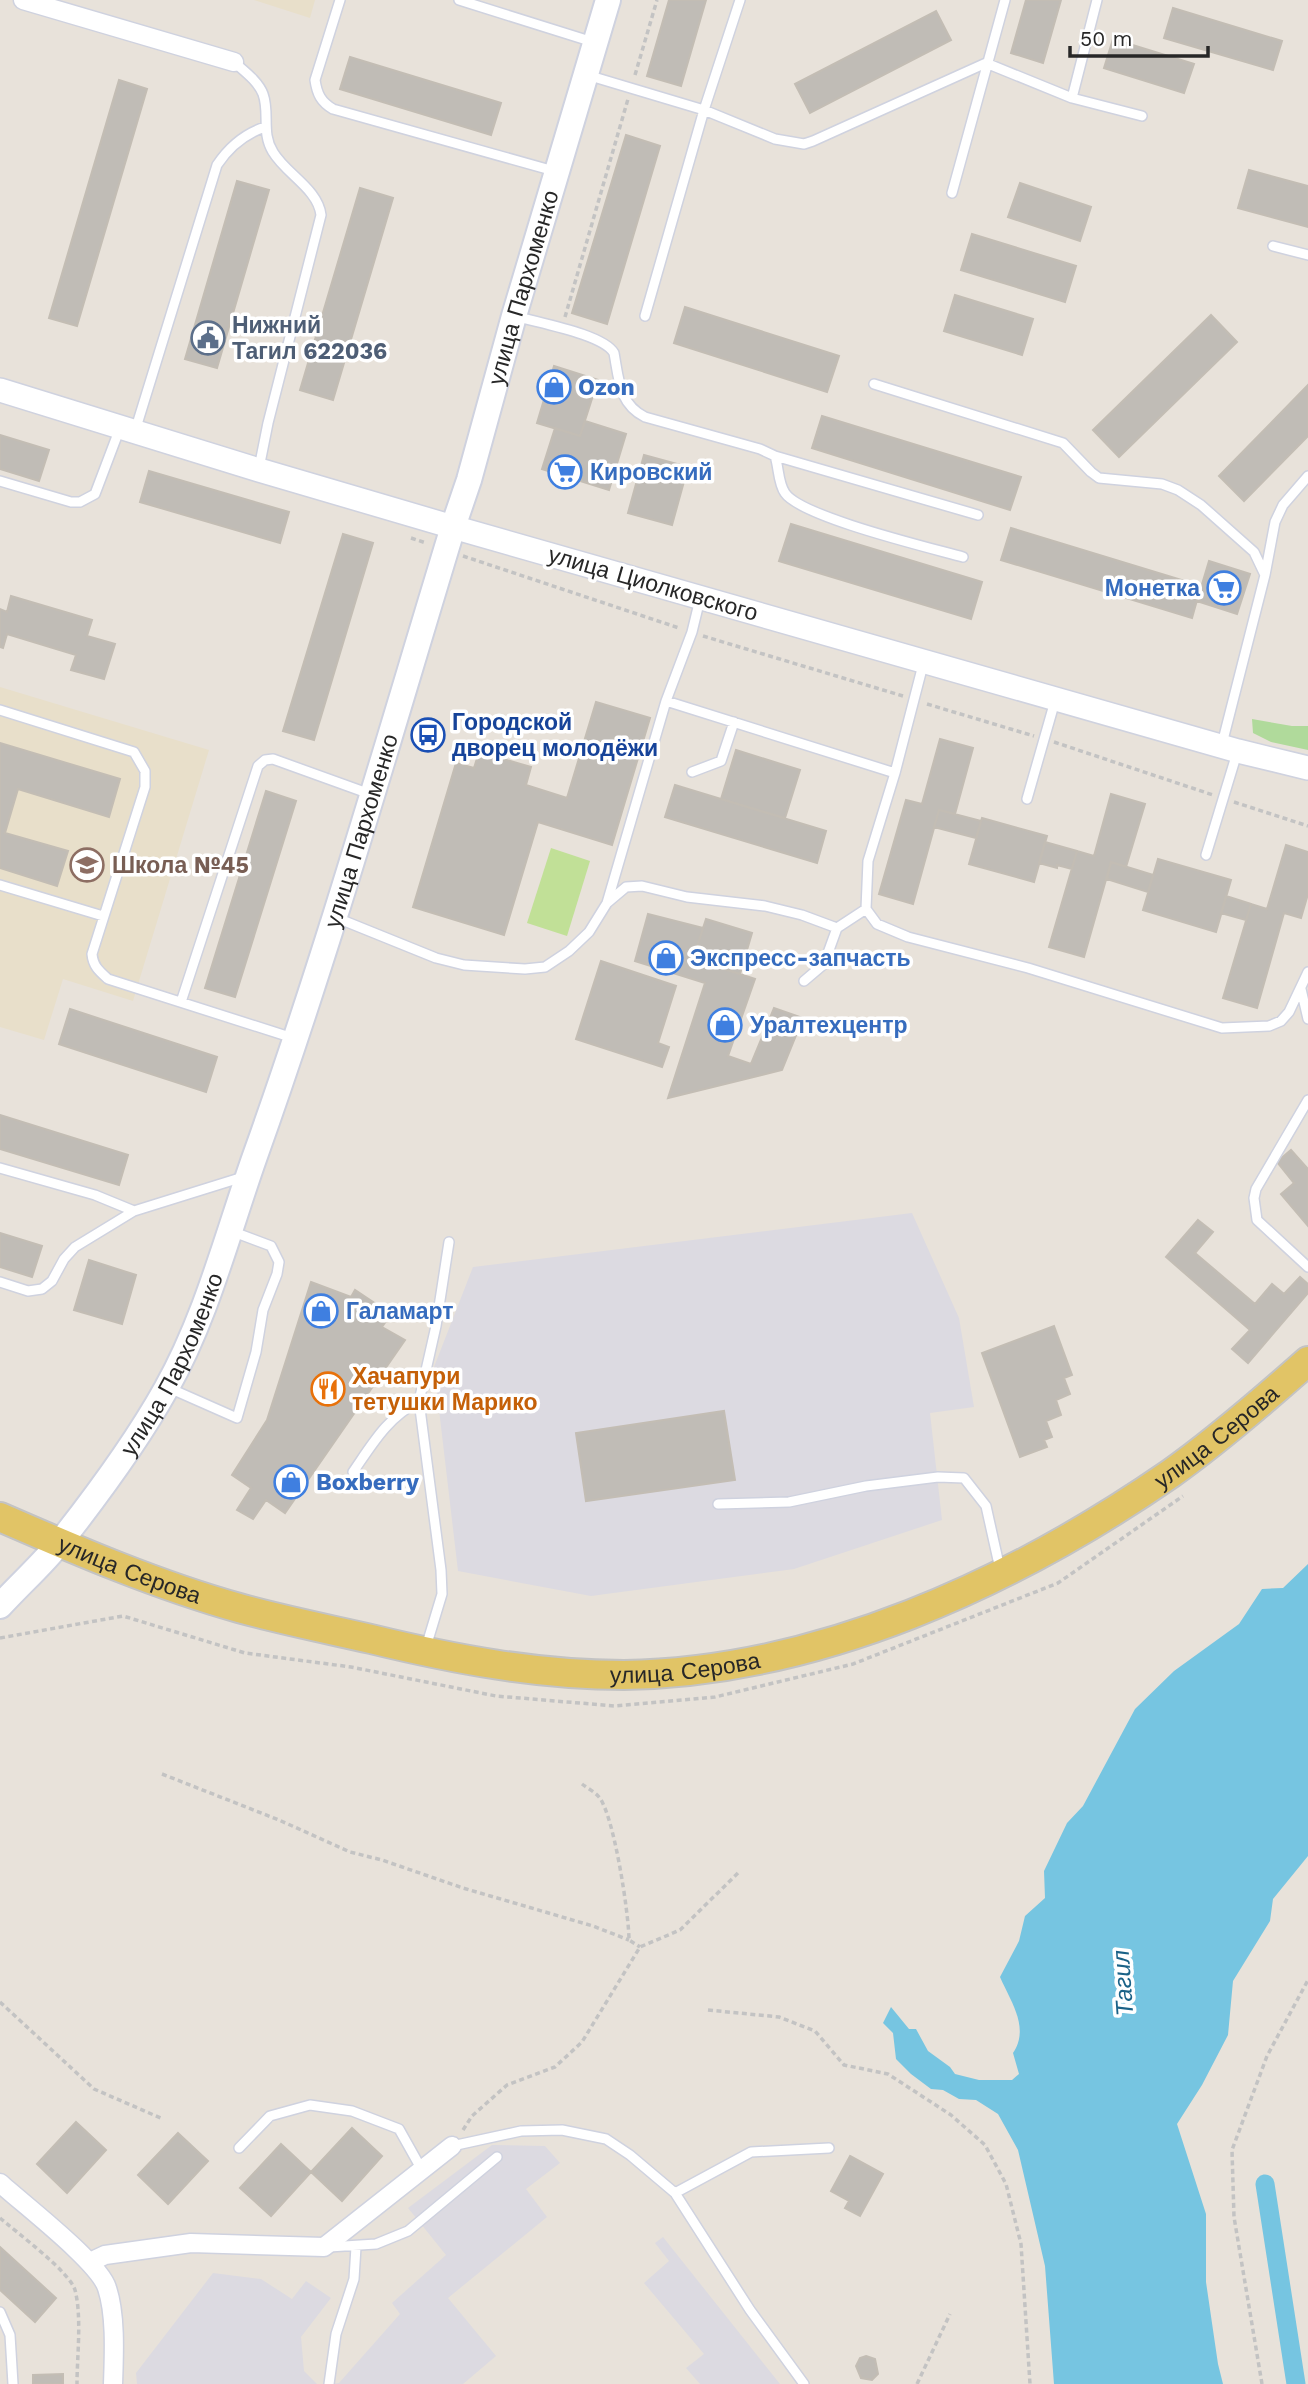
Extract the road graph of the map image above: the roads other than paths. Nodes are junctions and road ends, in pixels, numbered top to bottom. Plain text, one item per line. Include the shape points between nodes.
1 (23, 0) edge
2 (340, 0) edge
3 (459, 0) edge
4 (608, 0) edge
5 (740, 0) edge
6 (1005, 0) edge
7 (1097, 0) edge
8 (595, 43) junction
9 (234, 62) joint
10 (986, 63) junction
11 (585, 75) junction
12 (1072, 98) junction
13 (704, 110) junction
14 (1142, 116) dead end
15 (265, 127) junction
16 (556, 171) junction
17 (952, 193) dead end
18 (1273, 246) dead end
19 (1308, 255) edge
20 (514, 316) junction
21 (645, 316) dead end
22 (874, 384) dead end
23 (0, 390) edge
24 (128, 429) junction
25 (775, 456) junction
26 (259, 470) junction
27 (1308, 476) edge
28 (0, 481) edge
29 (978, 515) dead end
30 (449, 538) junction
31 (963, 557) dead end
32 (1265, 575) junction
33 (700, 597) junction
34 (924, 661) junction
35 (1056, 699) junction
36 (666, 701) junction
37 (0, 710) edge
38 (734, 722) junction
39 (1230, 748) junction
40 (1308, 768) edge
41 (692, 772) dead end
42 (895, 773) junction
43 (372, 795) junction
44 (1027, 799) dead end
45 (1206, 855) dead end
46 (0, 885) edge
47 (607, 903) junction
48 (866, 909) junction
49 (103, 916) junction
50 (335, 917) junction
51 (837, 928) junction
52 (1308, 972) edge
53 (804, 981) dead end
54 (1301, 989) junction
55 (181, 1002) junction
56 (1308, 1019) edge
57 (297, 1039) junction
58 (1308, 1100) edge
59 (0, 1168) edge
60 (248, 1176) junction
61 (134, 1211) junction
62 (230, 1230) junction
63 (449, 1242) dead end
64 (1308, 1267) edge
65 (0, 1282) edge
66 (1308, 1361) edge
67 (167, 1387) junction
68 (419, 1401) junction
69 (352, 1472) dead end
70 (718, 1504) dead end
71 (0, 1517) edge
72 (60, 1542) junction
73 (1002, 1575) junction
74 (0, 1606) edge
75 (425, 1652) junction
76 (452, 2146) joint
77 (239, 2148) dead end
78 (829, 2148) dead end
79 (497, 2157) dead end
80 (422, 2170) junction
81 (0, 2183) edge
82 (676, 2193) junction
83 (324, 2247) junction
84 (356, 2247) junction
85 (90, 2262) junction
86 (0, 2312) edge
87 (13, 2384) edge
88 (113, 2384) edge
89 (329, 2384) edge
90 (804, 2384) edge

1 - 9 street
2 - 16 lane via 315,80 325,104
3 - 8 lane
4 - 8 main road, улица Пархоменко
5 - 13 lane
6 - 10 lane
7 - 12 lane
8 - 11 main road, улица Пархоменко
9 - 15 lane via 263,95
10 - 12 lane
10 - 13 lane via 804,144 775,139
10 - 17 lane
11 - 13 lane
11 - 16 main road, улица Пархоменко
12 - 14 lane
13 - 21 lane
15 - 24 lane via 238,141 217,165 154,374
15 - 26 lane via 274,154 314,197 321,215
16 - 20 main road, улица Пархоменко
18 - 19 lane
20 - 25 lane via 584,335 611,348 620,390 633,411
20 - 30 main road, улица Пархоменко
22 - 32 lane via 1063,443 1099,478 1151,482 1178,490 1254,552
23 - 24 street, улица Циолковского
24 - 26 street, улица Циолковского
24 - 28 lane via 95,494 88,499 71,502
25 - 29 lane
25 - 31 lane via 785,495 811,510
26 - 30 street, улица Циолковского
27 - 32 lane via 1278,513
30 - 33 street, улица Циолковского
30 - 43 main road, улица Пархоменко
32 - 39 lane
33 - 34 street, улица Циолковского
33 - 36 lane
34 - 35 street, улица Циолковского
34 - 42 lane
35 - 39 street, улица Циолковского
35 - 44 lane
36 - 38 lane
36 - 47 lane
37 - 49 lane via 134,752 145,771 145,787
38 - 41 lane via 721,761
38 - 42 lane
39 - 40 street, улица Циолковского
39 - 45 lane via 1223,798
42 - 48 lane via 868,861
43 - 50 main road, улица Пархоменко
43 - 55 lane via 273,759 258,766
46 - 49 lane
47 - 50 lane via 589,932 569,951 545,967 525,969 464,965 436,958
47 - 51 lane via 626,887 642,886 687,897 765,906
48 - 51 lane
48 - 54 lane via 877,924 908,937 1028,968 1222,1028 1269,1026 1281,1021
49 - 55 lane via 92,954 97,970 108,979
50 - 57 main road, улица Пархоменко
51 - 53 lane via 824,964
52 - 54 lane
54 - 56 lane
55 - 57 lane
57 - 60 main road, улица Пархоменко
58 - 64 lane via 1254,1198 1257,1220
59 - 61 lane
60 - 61 lane
60 - 62 main road, улица Пархоменко
61 - 65 lane via 75,1247 42,1289 28,1291
62 - 67 main road, улица Пархоменко via 204,1311
62 - 67 lane via 271,1247 279,1262 237,1418
63 - 68 lane
66 - 73 main road, улица Серова via 1172,1472 1053,1549
67 - 72 main road, улица Пархоменко
68 - 69 lane via 383,1428
68 - 75 lane via 442,1594
70 - 73 lane via 789,1502 866,1486 964,1478 986,1506
71 - 72 main road, улица Серова
72 - 74 main road, улица Пархоменко
72 - 75 main road, улица Серова via 241,1609
73 - 75 main road, улица Серова via 856,1634 721,1667 612,1674 513,1668
76 - 80 street
76 - 82 lane via 521,2131 585,2133 606,2139
77 - 80 lane via 270,2116 310,2105 352,2111 399,2129
78 - 82 lane via 751,2152
79 - 84 lane via 408,2231 391,2240
80 - 83 street
81 - 85 street
82 - 90 lane via 750,2310
83 - 84 lane
83 - 85 street via 191,2243 105,2255
84 - 89 lane via 354,2279 336,2334
85 - 88 street via 107,2285
86 - 87 lane via 10,2335

